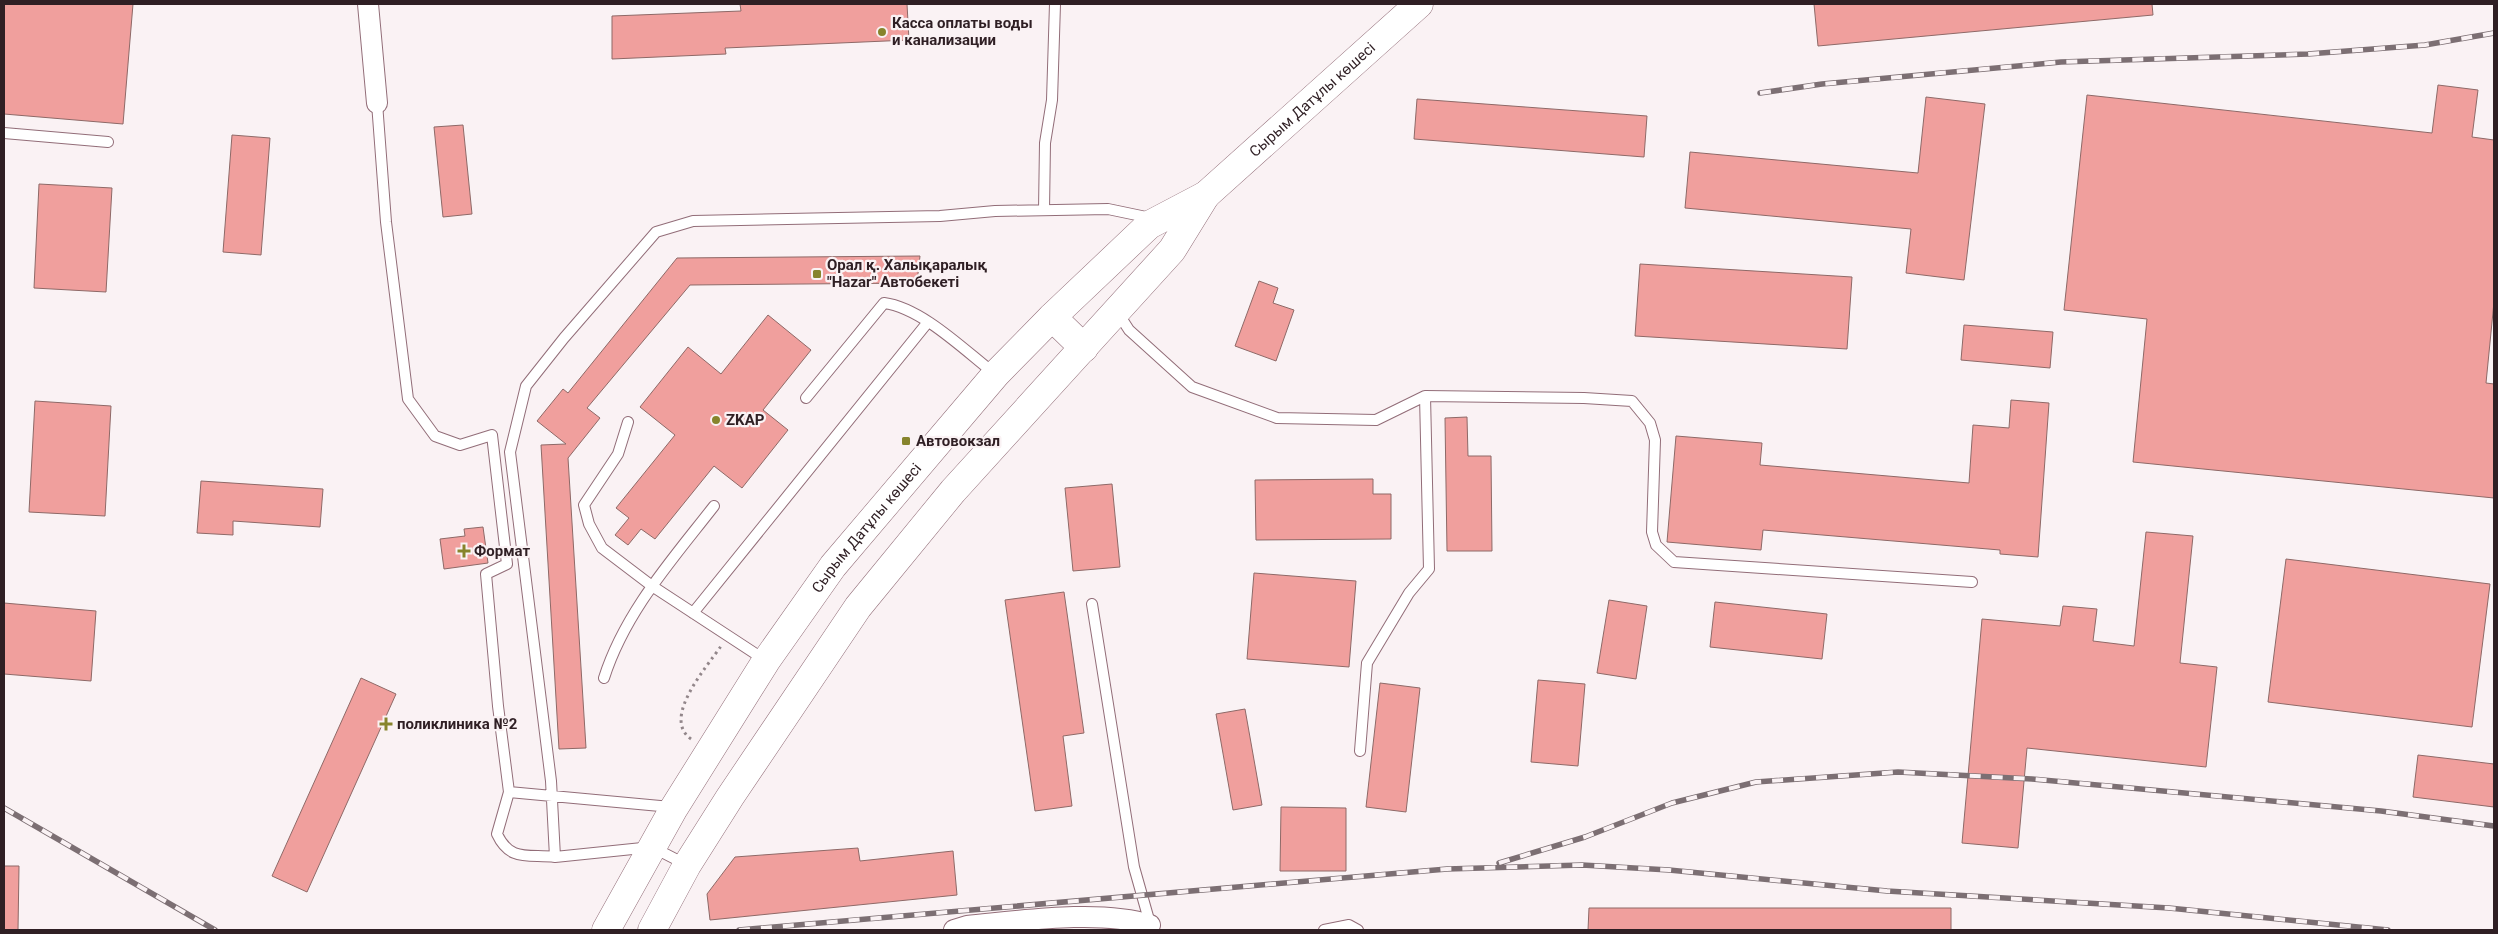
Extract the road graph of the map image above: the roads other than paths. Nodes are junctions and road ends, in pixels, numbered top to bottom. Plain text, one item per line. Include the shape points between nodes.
1 (1055, 4) edge
2 (1419, 4) edge
3 (369, 5) edge
4 (378, 103) joint
5 (4, 133) edge
6 (108, 142) dead end
7 (1206, 195) junction
8 (1044, 210) junction
9 (1159, 220) junction
10 (1117, 313) junction
11 (1052, 317) junction
12 (928, 322) junction
13 (1084, 348) junction
14 (996, 374) junction
15 (1425, 396) junction
16 (806, 398) dead end
17 (628, 422) dead end
18 (714, 506) dead end
19 (1972, 582) dead end
20 (652, 586) junction
21 (1092, 604) dead end
22 (693, 613) junction
23 (766, 660) junction
24 (604, 678) dead end
25 (1360, 751) dead end
26 (509, 792) junction
27 (552, 795) junction
28 (674, 808) junction
29 (652, 847) junction
30 (555, 856) junction
31 (687, 865) junction
32 (1151, 928) edge
33 (606, 930) edge
34 (652, 930) edge
35 (954, 930) edge
36 (1324, 930) edge
37 (1358, 930) edge

1 - 8 lane via 1052,100 1045,143
2 - 7 highway, Сырым Датұлы көшесі
3 - 4 street
4 - 26 lane via 386,222 408,399 435,436 460,445 492,435 507,564 486,574
5 - 6 lane
7 - 9 highway, Сырым Датұлы көшесі
7 - 10 highway, Сырым Датұлы көшесі via 1172,250
8 - 9 lane via 1108,209
8 - 27 lane via 940,216 693,221 656,232 564,338 526,386 510,452
9 - 11 highway, Сырым Датұлы көшесі via 1149,225
10 - 13 highway, Сырым Датұлы көшесі
10 - 15 lane via 1129,330 1192,387 1277,418 1376,420
11 - 13 highway
11 - 14 highway, Сырым Датұлы көшесі
12 - 14 lane
12 - 16 lane via 896,305 884,303
12 - 22 lane
13 - 31 highway, Сырым Датұлы көшесі via 952,491 858,607
14 - 23 highway, Сырым Датұлы көшесі via 833,566
15 - 19 lane via 1632,401 1650,423 1655,440 1652,532 1656,545 1674,562
15 - 25 lane via 1429,570 1409,593 1368,663
17 - 20 lane via 618,454 584,505 589,524 602,548
18 - 20 lane
20 - 22 lane
20 - 24 lane via 621,633
21 - 32 lane via 1134,868
22 - 23 lane
23 - 28 highway, Сырым Датұлы көшесі
26 - 27 lane
26 - 30 lane via 497,834 503,847 512,854
27 - 28 lane
27 - 30 lane
28 - 29 highway, Сырым Датұлы көшесі
29 - 30 lane
29 - 31 lane
29 - 33 highway, Сырым Датұлы көшесі
31 - 34 highway, Сырым Датұлы көшесі
32 - 35 street via 1133,920 1055,918 966,926
36 - 37 lane via 1349,925

